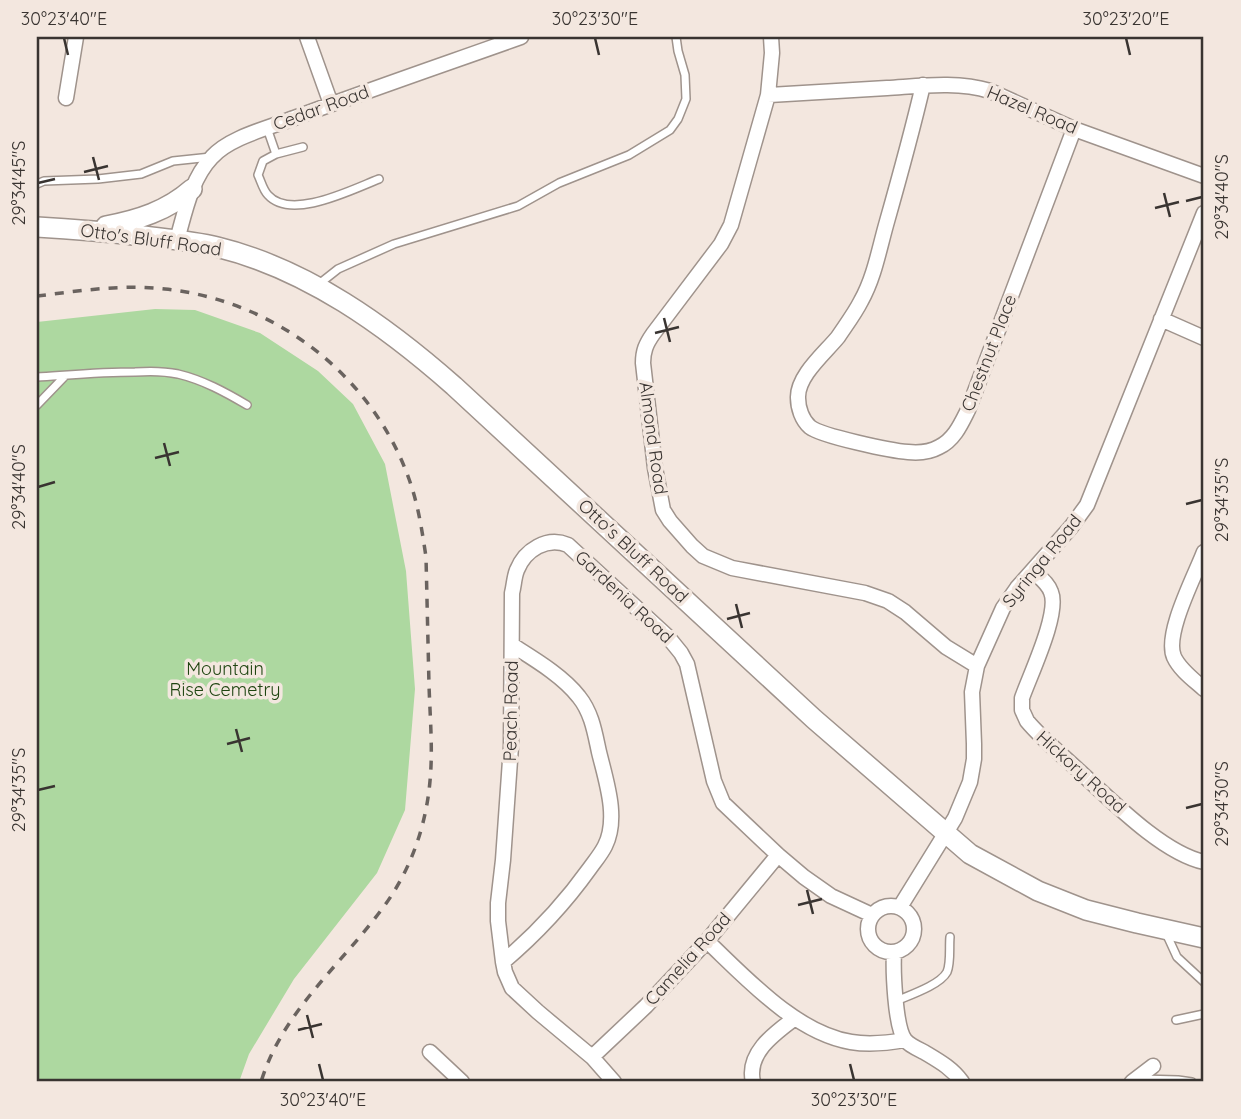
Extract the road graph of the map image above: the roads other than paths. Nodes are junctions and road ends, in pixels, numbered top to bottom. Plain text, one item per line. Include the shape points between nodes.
1 (76, 37) edge
2 (307, 37) edge
3 (521, 37) edge
4 (676, 37) edge
5 (771, 37) edge
6 (923, 85) junction
7 (768, 96) junction
8 (66, 99) dead end
9 (331, 104) junction
10 (267, 128) junction
11 (1074, 129) junction
12 (303, 147) dead end
13 (276, 154) junction
14 (211, 157) junction
15 (1204, 176) edge
16 (379, 179) dead end
17 (37, 184) edge
18 (192, 189) junction
19 (1204, 213) edge
20 (37, 226) edge
21 (85, 230) junction
22 (177, 240) junction
23 (316, 287) junction
24 (1161, 319) junction
25 (1204, 338) edge
26 (65, 376) junction
27 (37, 377) edge
28 (37, 405) edge
29 (247, 405) dead end
30 (1204, 552) edge
31 (1033, 571) junction
32 (512, 645) junction
33 (977, 666) junction
34 (1204, 689) edge
35 (945, 833) junction
36 (778, 855) junction
37 (1204, 862) edge
38 (900, 908) junction
39 (872, 915) junction
40 (1164, 929) junction
41 (950, 937) dead end
42 (1204, 938) edge
43 (707, 941) junction
44 (894, 952) junction
45 (503, 962) junction
46 (1204, 982) edge
47 (896, 1001) junction
48 (1204, 1014) edge
49 (795, 1018) junction
50 (1176, 1020) dead end
51 (905, 1040) junction
52 (430, 1052) dead end
53 (592, 1057) junction
54 (1153, 1066) dead end
55 (612, 1081) edge
56 (1134, 1081) edge
57 (462, 1082) edge
58 (753, 1082) edge
59 (962, 1082) edge
60 (1192, 1082) edge

1 - 8 street
2 - 9 street
3 - 9 street, Cedar Road
4 - 23 lane via 686,99 670,130 629,155 559,183 518,206 394,244 338,269
5 - 7 street, Almond Road
6 - 7 street, Hazel Road
6 - 11 street, Hazel Road via 965,85 990,91
6 - 11 street, Chestnut Place via 867,288 797,395 810,427 834,436 906,452 938,448 953,436 968,410
7 - 33 street, Almond Road via 731,225 643,352 663,510 703,556 732,568 888,601 946,648
9 - 10 street, Cedar Road
10 - 13 lane
10 - 14 street, Cedar Road via 235,140
11 - 15 street, Hazel Road
12 - 13 lane
13 - 16 lane via 263,162 258,175 268,195 280,203 311,203
14 - 17 lane via 173,161 141,174
14 - 18 street, Cedar Road
18 - 21 main road via 151,214
18 - 22 street, Cedar Road
19 - 24 street, Syringa Road
20 - 21 main road, Otto's Bluff Road
21 - 22 main road, Otto's Bluff Road
22 - 23 main road, Otto's Bluff Road via 251,257
23 - 35 main road, Otto's Bluff Road via 414,351 814,719
24 - 25 street
24 - 31 street, Syringa Road via 1087,505
26 - 27 lane
26 - 28 lane
26 - 29 lane via 176,373 205,382
30 - 34 street via 1174,625 1171,648 1178,664
31 - 33 street, Syringa Road via 1003,608
31 - 37 street, Hickory Road via 1051,592 1053,611 1022,698 1027,722 1151,834 1177,852
32 - 36 street, Gardenia Road via 512,593 522,560 552,541 568,545 681,653 723,803
32 - 45 street, Peach Road via 508,808 498,903
32 - 45 street, Peach Road via 553,673 587,710 611,816 606,845 578,885
33 - 35 street, Syringa Road via 970,782
35 - 38 street, Syringa Road
35 - 40 main road, Otto's Bluff Road via 970,854 1038,891
36 - 39 street, Gardenia Road via 831,896
36 - 43 street, Camelia Road
38 - 39 street via 883,907
38 - 44 street via 911,918 914,932 907,946
39 - 44 street via 867,930 873,944
40 - 42 main road, Otto's Bluff Road
40 - 46 lane via 1177,957
41 - 47 lane via 948,970 943,976
43 - 49 street
43 - 53 street, Camelia Road
44 - 47 street
45 - 53 street, Peach Road via 512,988
47 - 51 street
48 - 50 lane
49 - 51 street via 852,1043
49 - 58 street via 761,1048 752,1065
51 - 59 street via 949,1067
52 - 57 street
53 - 55 street, Peach Road
54 - 56 street
56 - 60 lane

